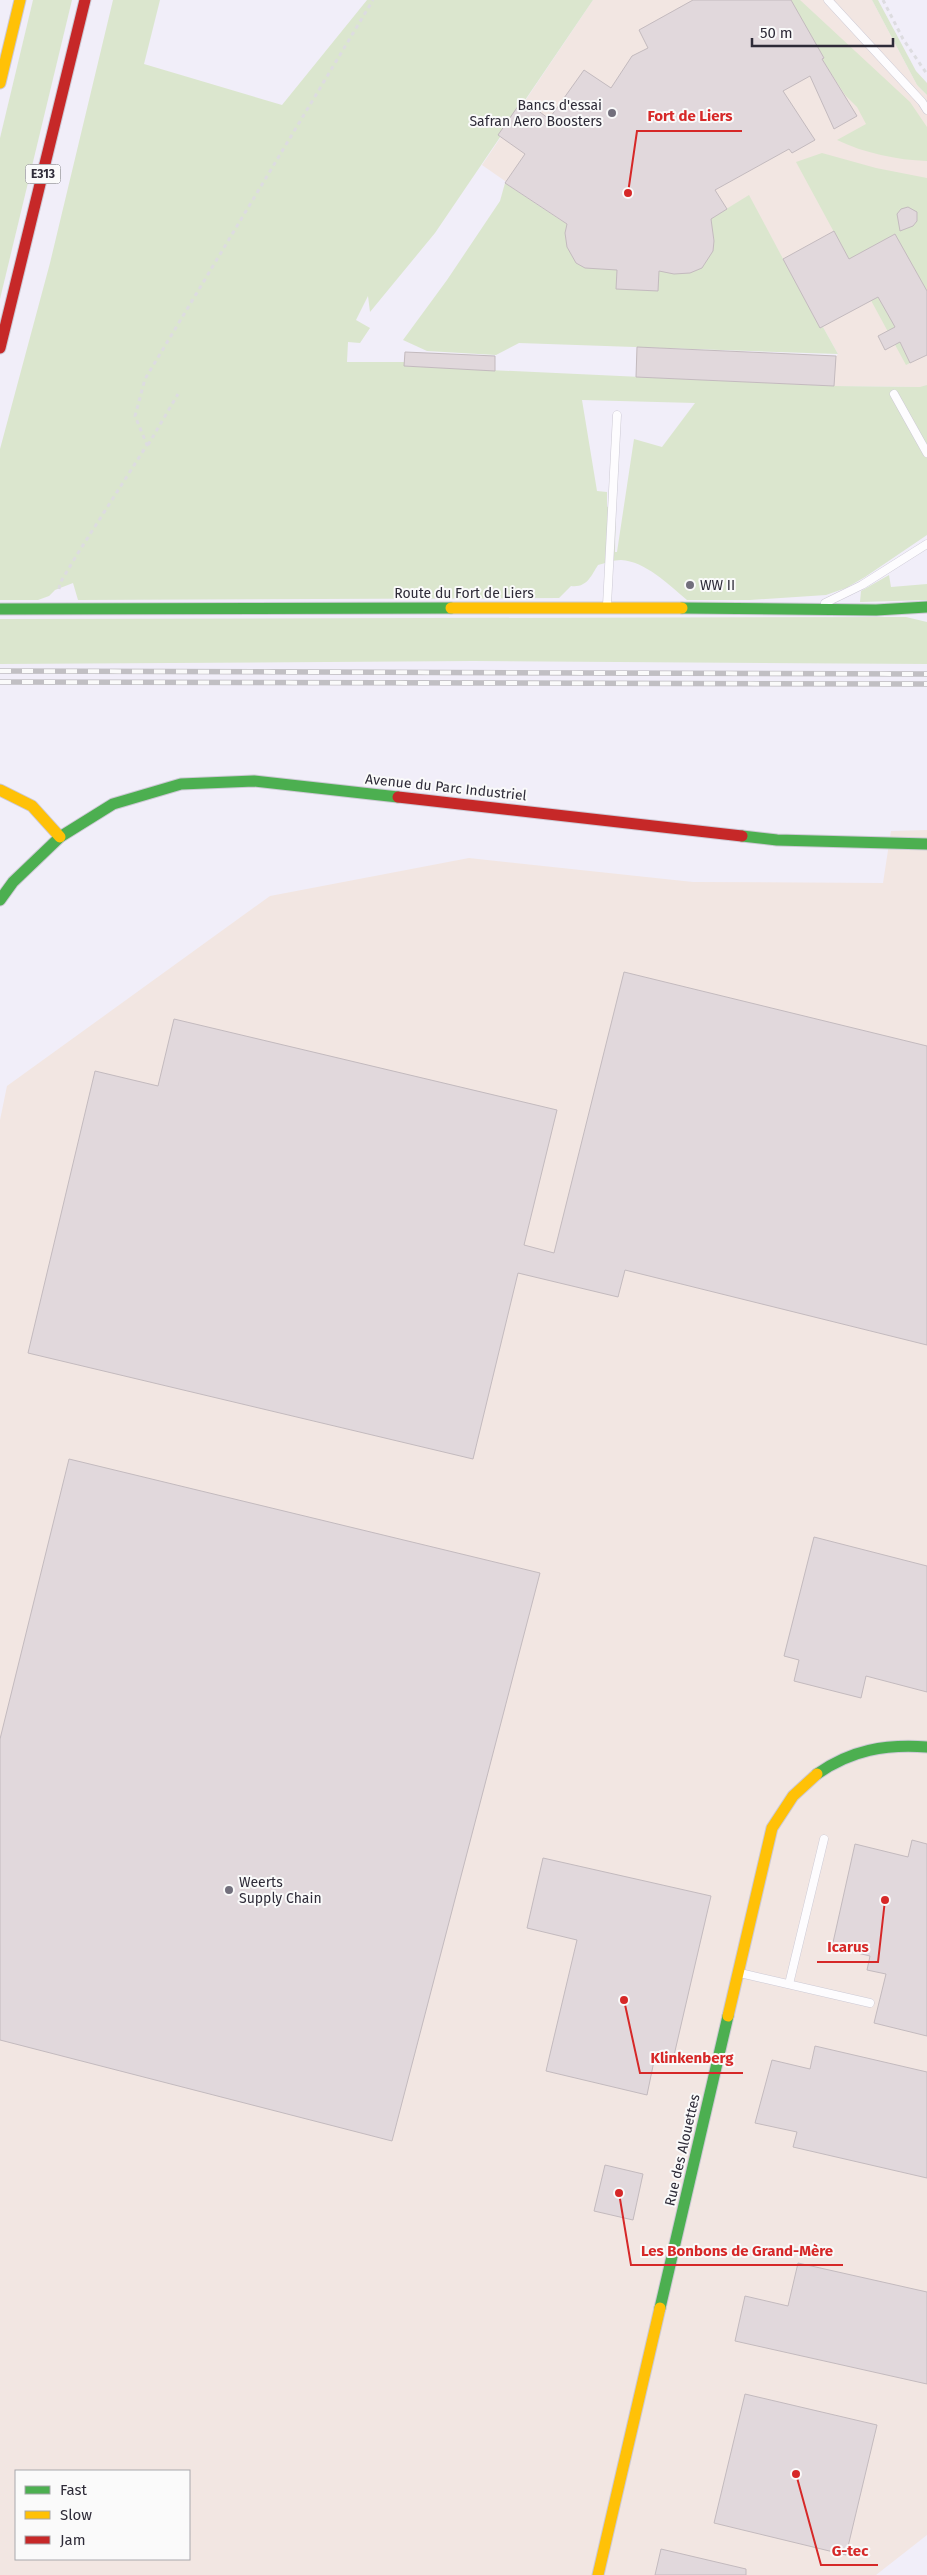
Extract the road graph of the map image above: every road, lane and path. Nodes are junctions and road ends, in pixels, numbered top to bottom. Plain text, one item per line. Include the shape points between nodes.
1 (20, 0) edge
2 (85, 0) edge
3 (373, 0) edge
4 (828, 0) edge
5 (882, 0) edge
6 (927, 74) edge
7 (0, 82) edge
8 (927, 110) edge
9 (0, 348) edge
10 (178, 394) dead end
11 (894, 394) dead end
12 (617, 415) dead end
13 (147, 446) junction
14 (927, 453) edge
15 (927, 544) edge
16 (607, 607) junction
17 (927, 607) edge
18 (0, 609) edge
19 (56, 610) junction
20 (822, 610) junction
21 (0, 790) edge
22 (60, 837) junction
23 (927, 844) edge
24 (0, 900) edge
25 (927, 1747) edge
26 (824, 1839) dead end
27 (739, 1973) junction
28 (789, 1984) junction
29 (870, 2003) dead end
30 (598, 2575) edge

1 - 7 main road
2 - 9 main road, E313
3 - 13 path via 145,379 135,416
4 - 8 lane
5 - 6 path
10 - 13 path
11 - 14 lane
12 - 16 lane
13 - 19 path via 60,583
15 - 20 lane via 862,585 824,604
16 - 19 main road, Route du Fort de Liers
16 - 20 main road, Route du Fort de Liers
17 - 20 main road, Route du Fort de Liers
18 - 19 main road, Route du Fort de Liers
21 - 22 main road via 32,806
22 - 23 main road, Avenue du Parc Industriel via 113,804 181,784 254,781 777,840
22 - 24 main road, Avenue du Parc Industriel via 13,882
25 - 27 main road, Rue des Alouettes via 901,1744 868,1747 831,1764 800,1788 772,1828
26 - 28 lane
27 - 28 lane
27 - 30 main road, Rue des Alouettes
28 - 29 lane

